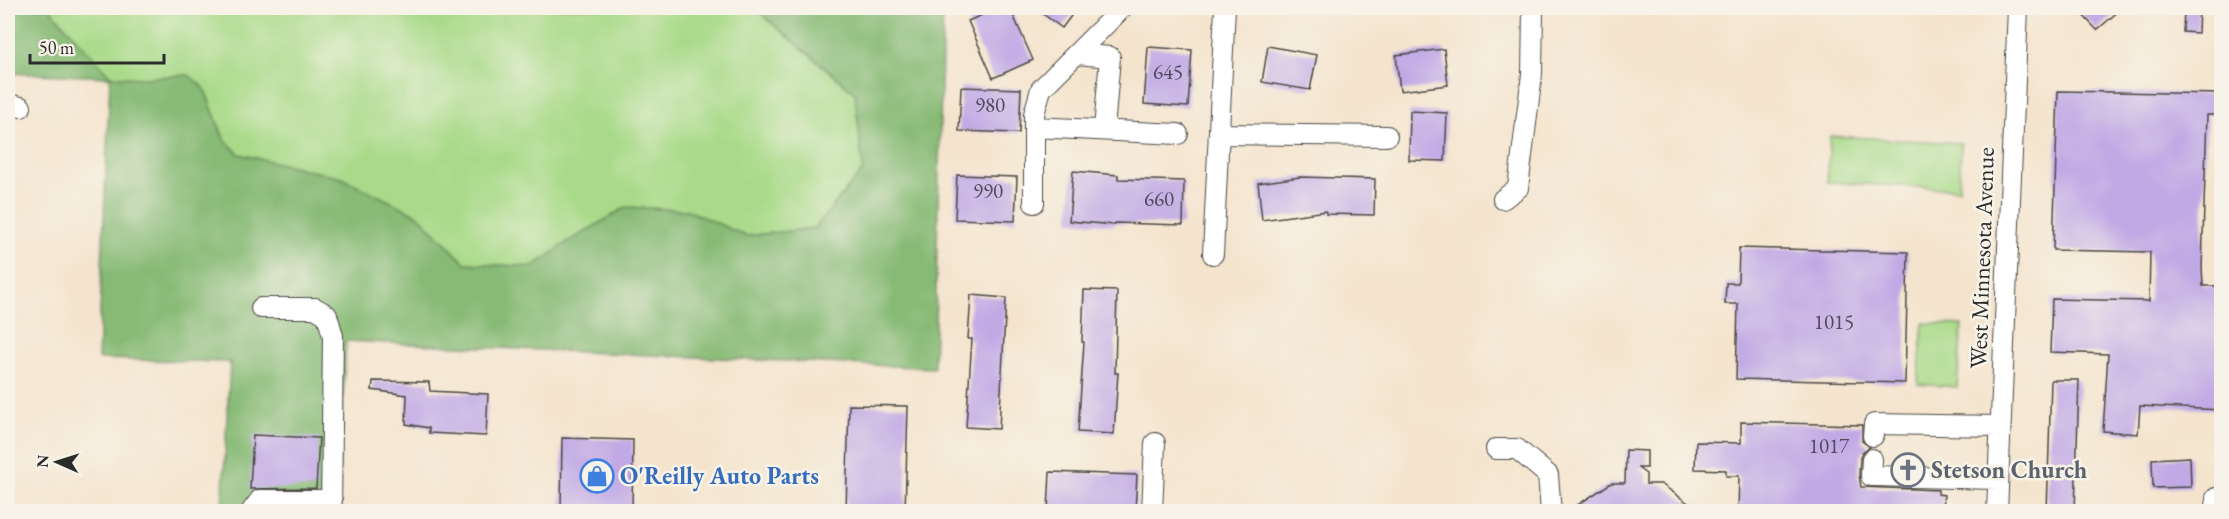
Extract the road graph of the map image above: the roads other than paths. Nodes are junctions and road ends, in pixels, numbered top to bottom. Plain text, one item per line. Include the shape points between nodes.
1 (1122, 8) edge
2 (1225, 8) edge
3 (1533, 8) edge
4 (2018, 8) edge
5 (1077, 54) junction
6 (1034, 127) junction
7 (1104, 130) junction
8 (1178, 134) dead end
9 (1219, 134) junction
10 (1387, 136) dead end
11 (1503, 199) dead end
12 (1034, 203) dead end
13 (1213, 254) dead end
14 (261, 308) dead end
15 (2000, 426) junction
16 (1873, 436) dead end
17 (1155, 443) dead end
18 (1496, 449) dead end
19 (1872, 459) dead end
20 (1998, 479) junction
21 (2222, 498) edge
22 (331, 506) edge
23 (251, 512) edge
24 (1152, 512) edge
25 (1551, 512) edge
26 (1997, 512) edge
27 (2217, 512) edge

1 - 5 street
2 - 9 street
3 - 11 street via 1532,74 1518,188
4 - 15 street, West Minnesota Avenue
5 - 6 street via 1041,89
5 - 7 street via 1110,57
6 - 7 street
6 - 12 street
7 - 8 street
9 - 10 street
9 - 13 street
14 - 22 street via 315,308 327,315 333,336
15 - 16 street via 1874,424
15 - 20 street, West Minnesota Avenue
17 - 24 street
18 - 25 street via 1517,449 1548,475
19 - 20 street via 1871,476
20 - 26 street, West Minnesota Avenue
21 - 27 street via 2216,498
22 - 23 street via 260,500

